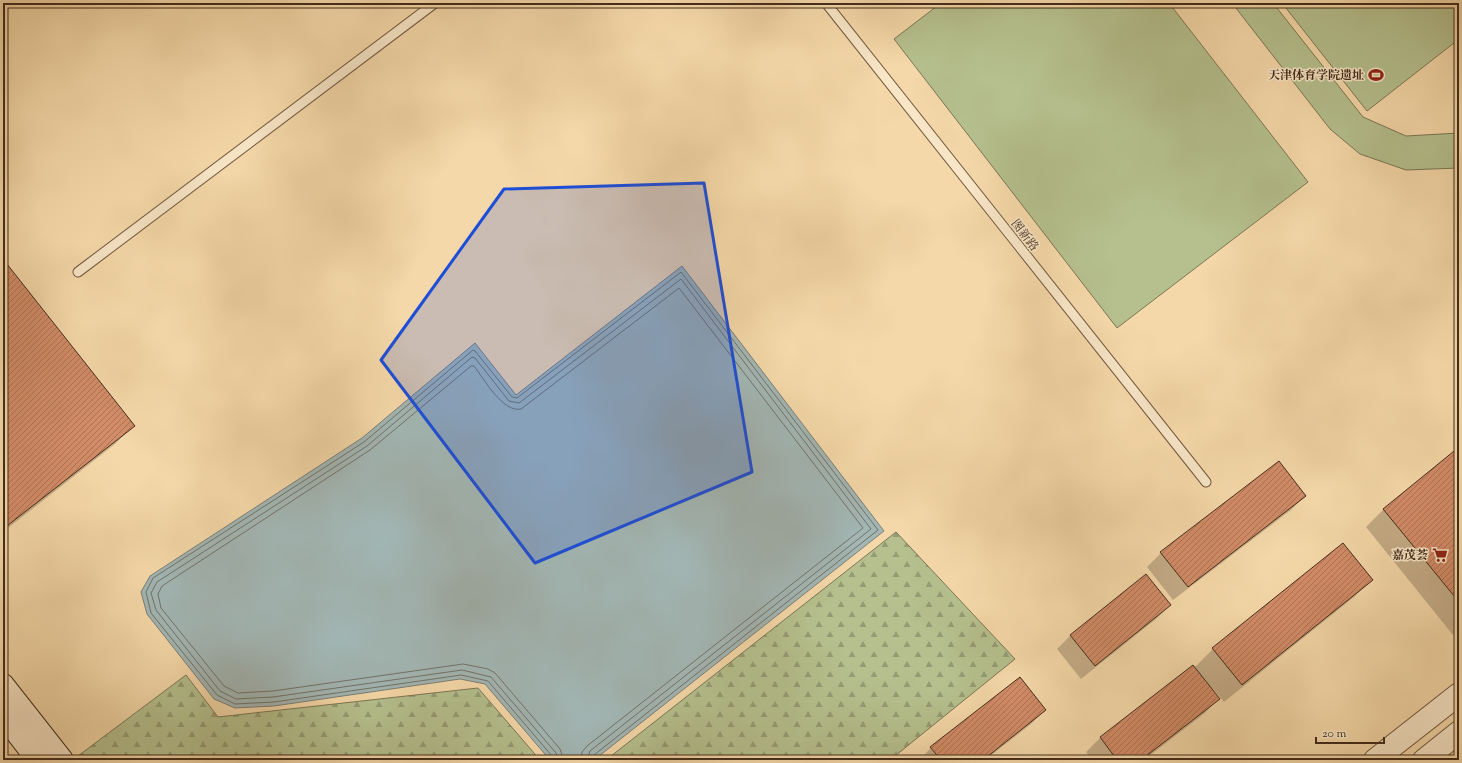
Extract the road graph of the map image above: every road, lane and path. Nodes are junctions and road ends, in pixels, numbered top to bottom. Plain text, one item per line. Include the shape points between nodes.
1 (435, 3) edge
2 (826, 3) edge
3 (78, 272) dead end
4 (1206, 482) dead end
5 (3, 685) edge
6 (1459, 694) edge
7 (3, 715) edge
8 (1459, 732) edge
9 (38, 760) edge
10 (62, 760) edge
11 (1375, 760) edge
12 (1424, 760) edge

1 - 3 lane
2 - 4 lane, 图新路
5 - 10 main road
6 - 11 main road
7 - 9 main road
8 - 12 main road

